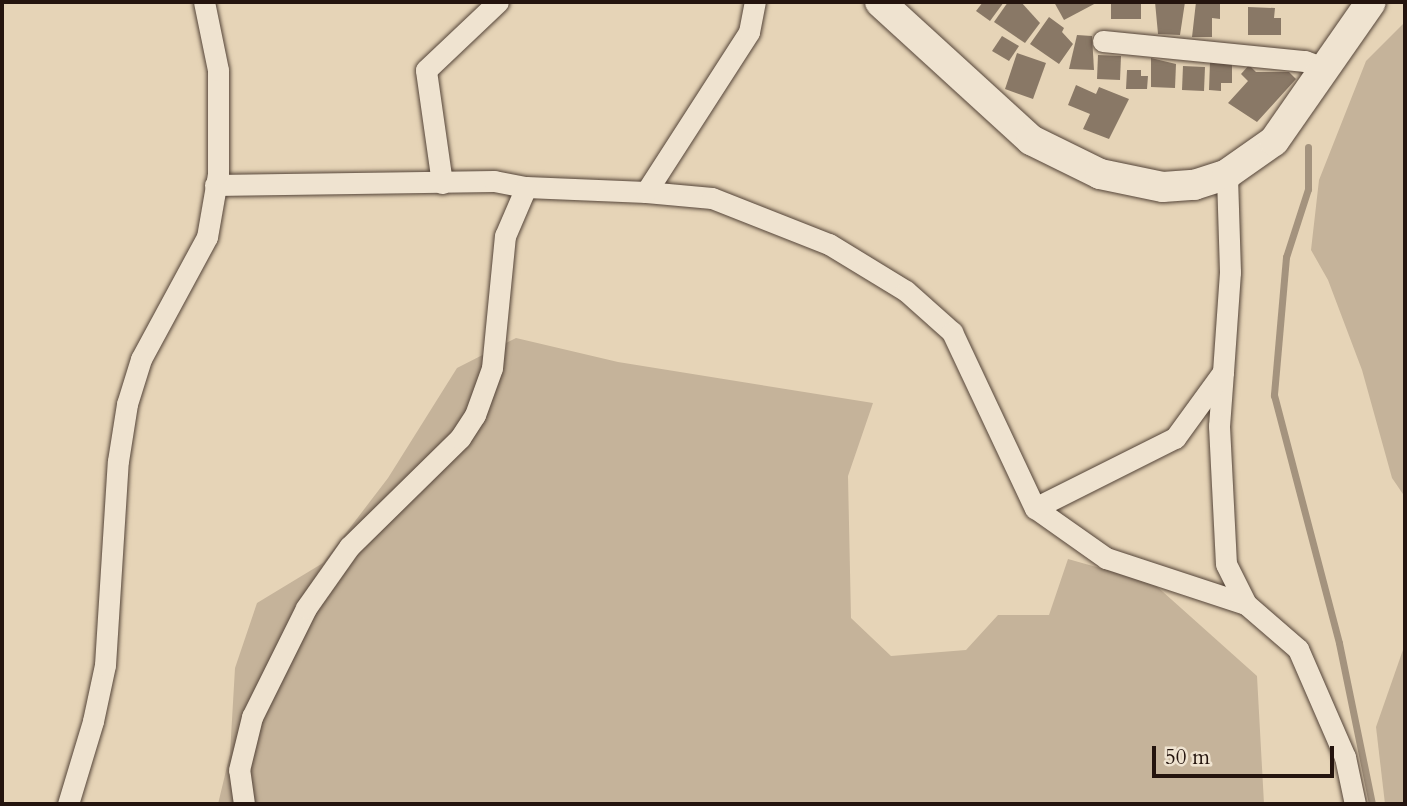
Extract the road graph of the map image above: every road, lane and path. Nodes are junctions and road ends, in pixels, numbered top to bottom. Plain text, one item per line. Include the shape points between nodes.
1 (204, 2) edge
2 (498, 2) edge
3 (755, 2) edge
4 (880, 2) edge
5 (1371, 2) edge
6 (1103, 41) dead end
7 (1326, 69) junction
8 (1227, 174) junction
9 (442, 183) junction
10 (215, 185) junction
11 (526, 187) junction
12 (646, 192) junction
13 (1223, 372) junction
14 (1035, 508) junction
15 (1246, 604) junction
16 (68, 804) edge
17 (244, 804) edge
18 (1355, 804) edge

1 - 10 street via 218,70
2 - 9 street via 426,70
3 - 12 street via 749,32
4 - 8 street via 1000,114 1059,157 1137,185 1194,185
5 - 7 street
6 - 7 street via 1305,61
7 - 8 street via 1274,141
8 - 13 street via 1230,272
9 - 10 street
9 - 11 street via 494,181
10 - 16 street via 206,237 141,359 127,404 118,461 104,664 93,721
11 - 12 street
11 - 17 street via 505,236 492,368 475,415 460,438 349,547 306,608 252,717 239,770
12 - 14 street via 712,198 757,212 829,244 906,291 952,332
13 - 14 street via 1175,438
13 - 15 street via 1219,426 1226,564
14 - 15 street via 1106,558
15 - 18 street via 1298,649 1345,757

